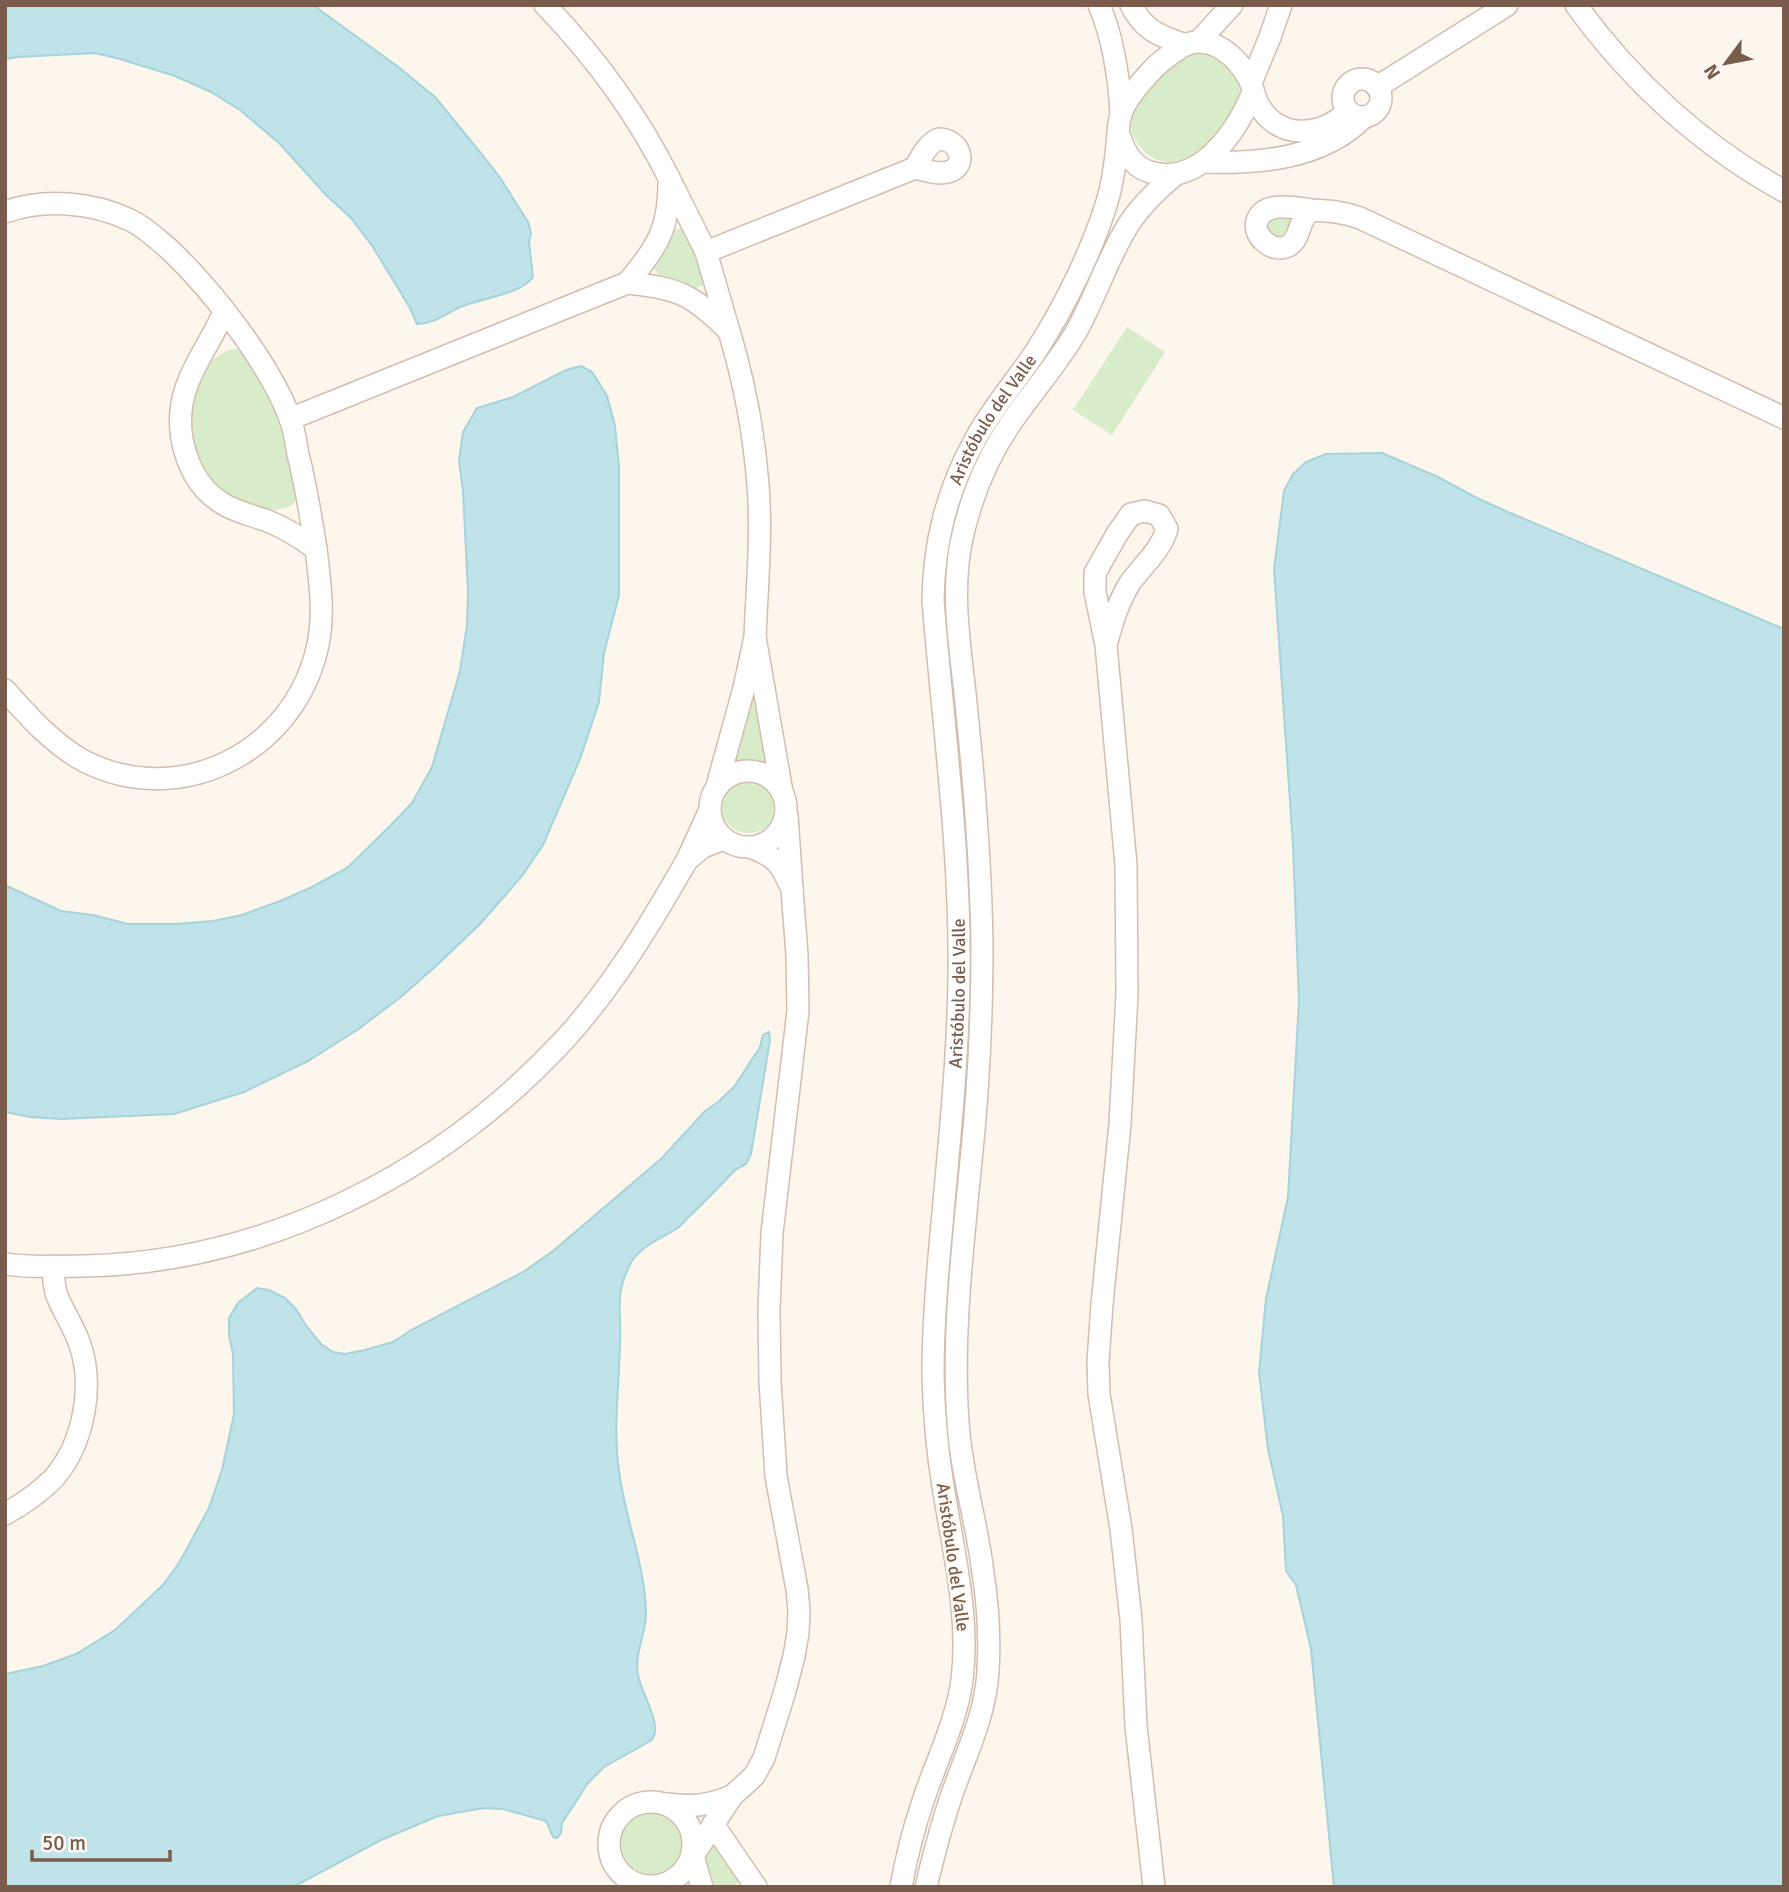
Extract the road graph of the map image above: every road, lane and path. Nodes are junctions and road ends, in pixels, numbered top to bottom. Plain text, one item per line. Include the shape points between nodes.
1 (545, 5) edge
2 (1099, 5) edge
3 (1131, 5) edge
4 (1232, 5) edge
5 (1281, 5) edge
6 (1507, 5) edge
7 (1576, 5) edge
8 (1192, 44) junction
9 (1252, 87) junction
10 (1377, 87) junction
11 (1356, 114) junction
12 (1120, 122) junction
13 (1288, 129) junction
14 (1286, 156) junction
15 (1203, 162) junction
16 (915, 168) dead end
17 (1175, 175) junction
18 (670, 178) junction
19 (1784, 191) edge
20 (1311, 209) dead end
21 (5, 212) edge
22 (706, 251) junction
23 (627, 283) junction
24 (224, 312) junction
25 (729, 331) junction
26 (1784, 418) edge
27 (290, 419) junction
28 (316, 549) junction
29 (755, 637) junction
30 (1106, 645) junction
31 (5, 690) edge
32 (717, 786) junction
33 (784, 801) junction
34 (709, 812) junction
35 (724, 839) junction
36 (753, 848) junction
37 (687, 860) junction
38 (792, 889) junction
39 (5, 1264) edge
40 (52, 1266) junction
41 (5, 1514) edge
42 (732, 1796) junction
43 (666, 1804) junction
44 (713, 1824) junction
45 (610, 1854) junction
46 (692, 1856) junction
47 (610, 1887) edge
48 (702, 1887) edge
49 (756, 1887) edge
50 (901, 1887) edge
51 (926, 1887) edge
52 (1154, 1887) edge

1 - 18 street via 625,101
2 - 12 street via 1112,43
3 - 8 street via 1157,35
4 - 8 street
5 - 9 street
6 - 10 street
7 - 19 street via 1637,78 1684,123 1729,158
8 - 9 street via 1225,50
8 - 12 street via 1164,59 1146,77
9 - 13 street via 1266,115
9 - 15 street via 1248,105 1228,136
10 - 11 street via 1376,111
10 - 11 street via 1367,80 1350,83 1343,100
11 - 13 street via 1314,131
11 - 14 street via 1343,136
12 - 17 street via 1123,148 1131,160 1144,170
12 - 50 street, Aristóbulo del Valle via 1115,166 1093,243 1045,336 975,440 940,525 934,566 933,600 956,857 959,976 933,1377 942,1483 965,1642 952,1727 922,1801
13 - 14 street
14 - 15 street
15 - 17 street
16 - 22 street
17 - 51 street, Aristóbulo del Valle via 1128,224 1075,335 999,440 974,495 960,546 957,620 975,796 982,947 976,1092 958,1292 957,1392 962,1461 983,1572 988,1671 980,1718
18 - 22 street
18 - 23 street via 664,228 647,260
20 - 26 street via 1360,218
21 - 24 street via 38,204 77,205 132,221 177,257
22 - 25 street
23 - 25 street via 684,295
23 - 27 street
24 - 27 street via 271,377
24 - 28 street via 186,388 180,412 188,464 215,499 292,531
25 - 29 street via 744,385 758,487
27 - 28 street
28 - 31 street via 321,631 308,676 286,715 260,742 231,761 167,779 110,771 62,746
29 - 32 street
29 - 33 street
30 - 30 street via 1116,609 1164,539 1167,528 1159,515 1131,514 1095,573
30 - 52 street via 1126,865 1127,993 1120,1124 1100,1328 1099,1394 1121,1529
32 - 33 street via 726,777 751,771 775,782
32 - 34 street
33 - 36 street via 785,820 780,830 773,839
33 - 38 street
34 - 35 street
34 - 37 street
35 - 36 street
35 - 37 street
36 - 38 street via 776,861
37 - 40 street via 615,978 565,1039 501,1100 418,1162 337,1207 252,1239 164,1260
38 - 42 street via 797,1011 772,1233 769,1381 776,1476 797,1589 798,1633 764,1758 754,1776
39 - 40 street
40 - 41 street via 56,1293 84,1359 85,1409 55,1476
42 - 43 street via 693,1807
42 - 44 street
43 - 45 street via 653,1801 628,1808 611,1828
43 - 46 street via 686,1819 692,1830
44 - 46 street
44 - 49 street
45 - 46 street via 623,1876 645,1887 658,1887 680,1877
45 - 47 street
46 - 48 street

